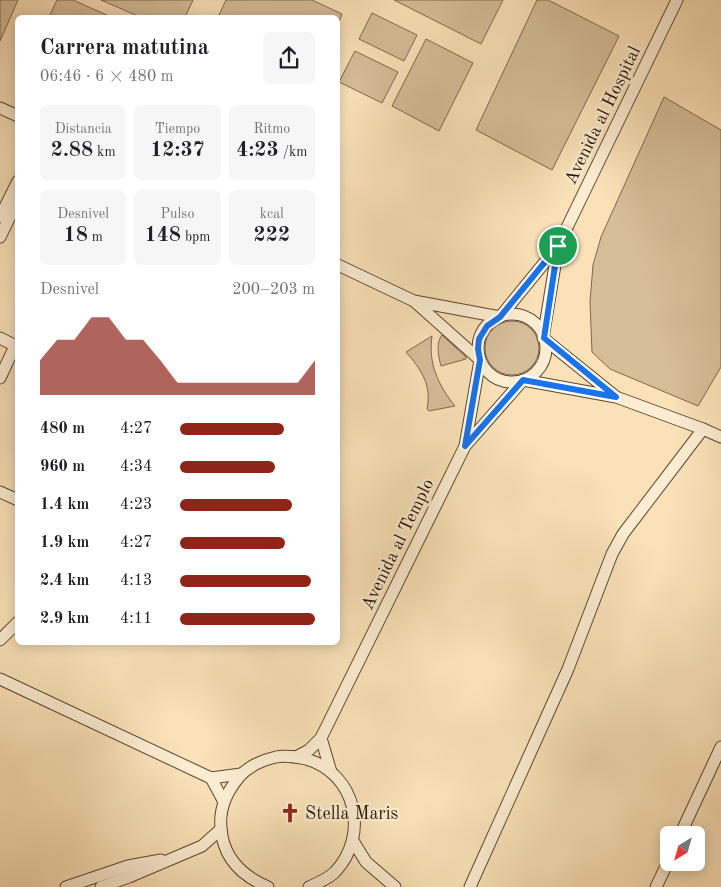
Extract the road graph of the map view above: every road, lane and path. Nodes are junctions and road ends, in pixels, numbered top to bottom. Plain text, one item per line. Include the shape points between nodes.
1 (677, 0) edge
2 (0, 108) edge
3 (15, 115) edge
4 (15, 187) edge
5 (15, 206) edge
6 (0, 217) edge
7 (0, 237) edge
8 (558, 246) junction
9 (340, 266) edge
10 (414, 301) junction
11 (500, 317) junction
12 (0, 338) edge
13 (544, 338) junction
14 (15, 346) edge
15 (15, 348) edge
16 (480, 360) junction
17 (0, 378) edge
18 (523, 380) junction
19 (616, 397) junction
20 (703, 429) junction
21 (721, 437) edge
22 (465, 446) junction
23 (0, 492) edge
24 (15, 499) edge
25 (15, 625) edge
26 (0, 640) edge
27 (0, 679) edge
28 (321, 738) junction
29 (721, 747) edge
30 (296, 757) junction
31 (331, 772) junction
32 (242, 774) junction
33 (211, 778) junction
34 (224, 802) junction
35 (684, 826) edge
36 (221, 829) junction
37 (353, 841) junction
38 (202, 846) junction
39 (224, 846) junction
40 (170, 859) junction
41 (344, 861) junction
42 (366, 862) junction
43 (664, 871) edge
44 (66, 887) edge
45 (101, 887) edge
46 (268, 887) edge
47 (309, 887) edge
48 (394, 887) edge
49 (470, 887) edge
50 (656, 887) edge

1 - 8 street, Avenida al Hospital
2 - 3 street
4 - 6 street
5 - 7 street
8 - 11 street
8 - 13 street
9 - 10 street
10 - 11 street
10 - 16 street
11 - 13 street via 524,317 536,325
11 - 16 street via 481,334 478,344
12 - 14 street
13 - 18 street via 543,361
13 - 19 street
15 - 17 street
16 - 18 street via 486,371 497,379
16 - 22 street
18 - 19 street
18 - 22 street
19 - 20 street
20 - 21 street
20 - 49 street via 623,534 612,554 568,669
22 - 28 street, Avenida al Templo
23 - 24 street
25 - 26 street
27 - 33 street
28 - 30 street
28 - 31 street
29 - 35 street
30 - 31 street via 315,762
30 - 32 street via 267,759
31 - 37 street via 352,803 355,816
32 - 33 street
32 - 34 street
33 - 34 street
34 - 36 street
36 - 38 street
36 - 39 street
37 - 41 street
37 - 42 street
38 - 39 street
38 - 40 street
39 - 46 street via 235,865 251,880
40 - 44 street via 128,866
40 - 45 street
41 - 42 street
41 - 47 street via 334,873
42 - 48 street
43 - 50 street

